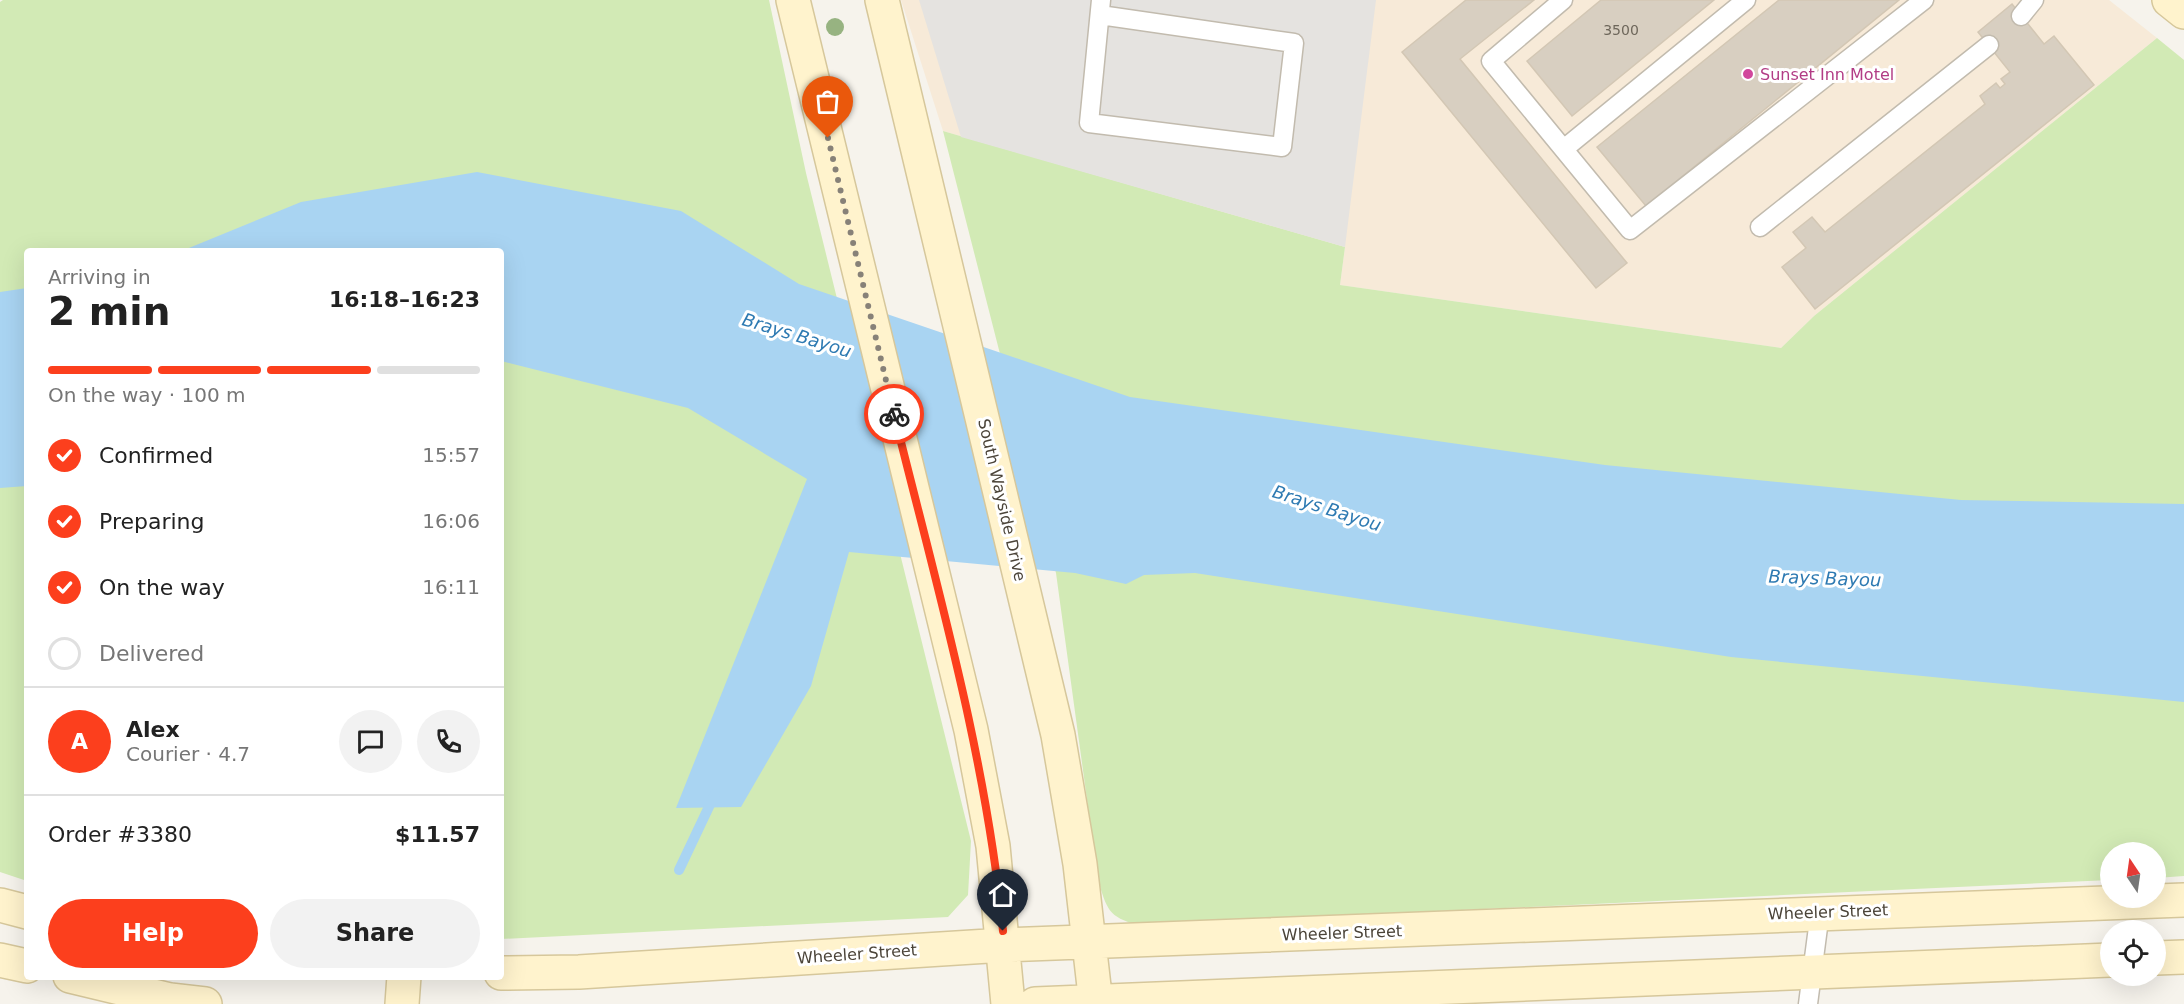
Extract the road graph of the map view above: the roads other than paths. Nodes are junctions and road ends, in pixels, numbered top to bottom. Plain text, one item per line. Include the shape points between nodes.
1 (793, 0) edge
2 (882, 0) edge
3 (1563, 0) edge
4 (1746, 0) edge
5 (1924, 0) edge
6 (2034, 0) edge
7 (2169, 0) edge
8 (1100, 8) edge
9 (2184, 12) edge
10 (2021, 16) dead end
11 (1989, 45) dead end
12 (1565, 148) junction
13 (1760, 227) dead end
14 (2184, 900) edge
15 (0, 906) edge
16 (24, 911) edge
17 (1820, 912) junction
18 (1090, 942) junction
19 (1004, 945) junction
20 (2184, 957) edge
21 (2166, 958) edge
22 (0, 960) edge
23 (2100, 961) edge
24 (24, 965) edge
25 (504, 973) edge
26 (80, 980) edge
27 (404, 980) edge
28 (1810, 989) edge
29 (119, 996) edge
30 (1096, 1003) edge
31 (206, 1004) edge
32 (402, 1004) edge
33 (1008, 1004) edge
34 (1035, 1004) edge

1 - 19 main road via 971,730 993,846
2 - 18 main road, South Wayside Drive via 1058,735
3 - 12 lane via 1491,61
4 - 12 lane
5 - 12 lane via 1630,230
6 - 10 lane
7 - 9 main road
8 - 8 lane via 1089,123 1282,147 1294,43
11 - 13 lane
14 - 17 main road, Wheeler Street
15 - 16 main road
17 - 18 main road, Wheeler Street
17 - 28 lane
18 - 19 main road, Wheeler Street
18 - 30 main road, South Wayside Drive
19 - 25 main road, Wheeler Street via 579,972
19 - 33 main road
20 - 21 main road
22 - 24 main road
23 - 28 main road
26 - 29 main road
27 - 32 main road
28 - 30 main road
29 - 31 main road
30 - 34 main road

